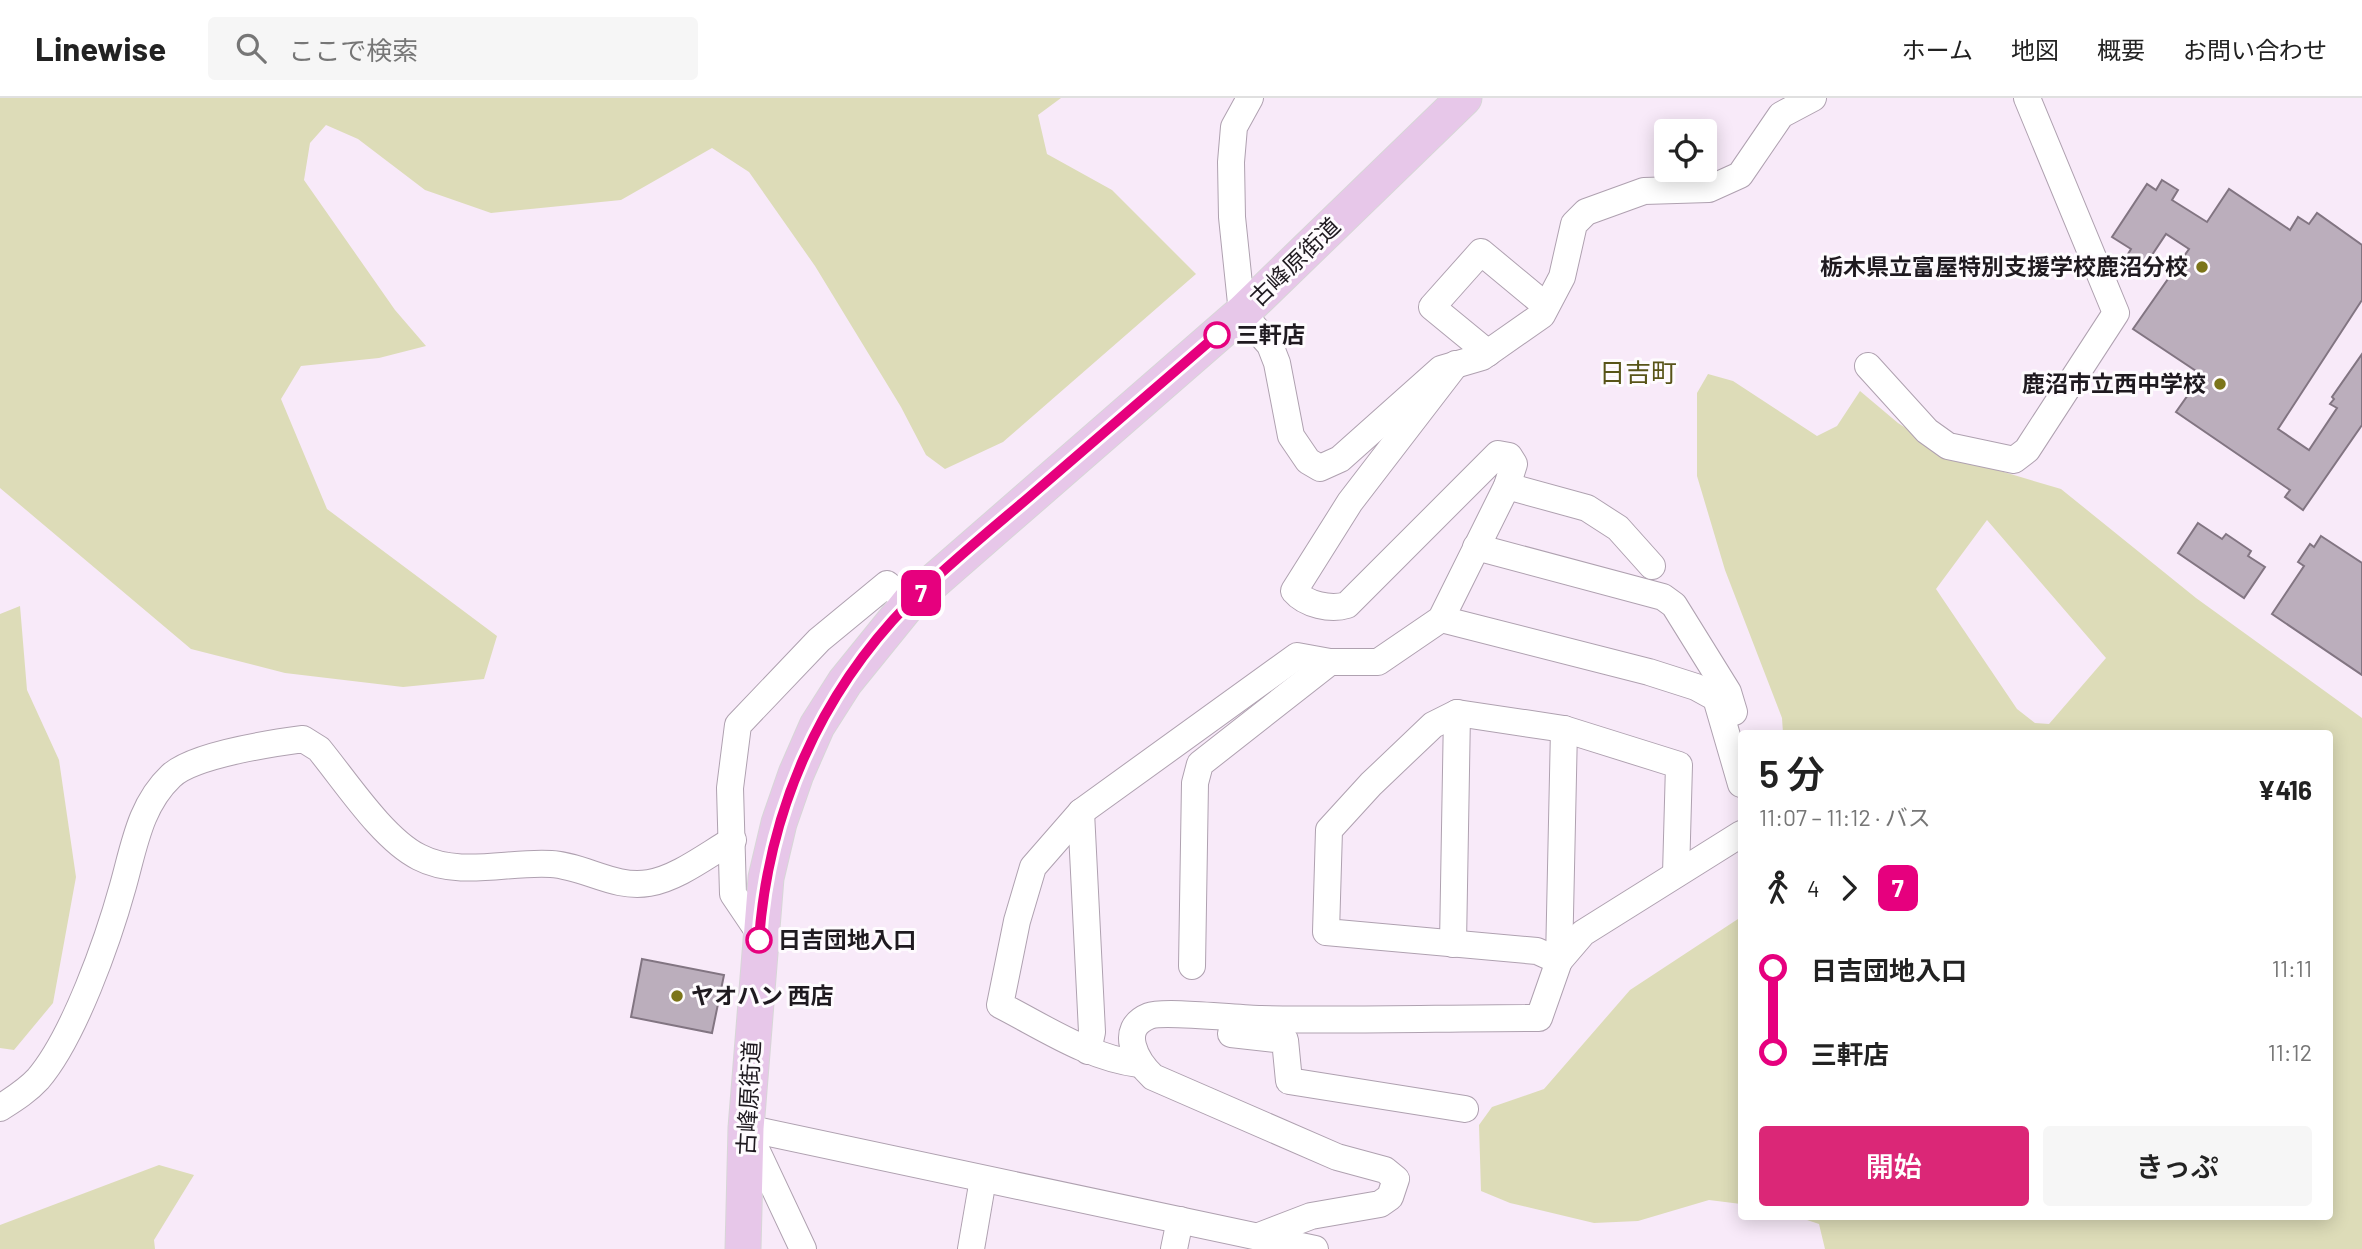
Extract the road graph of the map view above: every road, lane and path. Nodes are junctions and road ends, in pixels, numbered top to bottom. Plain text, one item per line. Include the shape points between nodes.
1 (1250, 98) edge
2 (1464, 98) edge
3 (1813, 98) edge
4 (2027, 98) edge
5 (1546, 306) junction
6 (1242, 313) junction
7 (1488, 353) junction
8 (1456, 364) junction
9 (1868, 366) dead end
10 (1507, 486) junction
11 (1476, 547) junction
12 (1652, 566) dead end
13 (909, 603) junction
14 (1441, 619) junction
15 (1330, 662) junction
16 (1457, 713) junction
17 (1564, 729) junction
18 (1739, 730) edge
19 (1738, 774) edge
20 (1082, 812) junction
21 (1738, 836) edge
22 (733, 840) junction
23 (1676, 874) junction
24 (760, 934) junction
25 (1452, 944) junction
26 (1559, 961) junction
27 (1192, 966) dead end
28 (1199, 1017) junction
29 (1088, 1051) junction
30 (1139, 1064) junction
31 (0, 1108) edge
32 (1465, 1109) dead end
33 (746, 1128) junction
34 (983, 1179) junction
35 (1180, 1220) junction
36 (1259, 1236) junction
37 (743, 1249) edge
38 (803, 1249) edge
39 (971, 1249) edge
40 (1174, 1249) edge
41 (1315, 1249) edge

1 - 6 street via 1234,127 1231,162
2 - 6 main road, 古峰原街道
3 - 5 street via 1781,115 1740,175 1709,189 1644,191 1586,212 1574,224 1562,277
4 - 9 street via 2116,313 2027,450 2014,460 1948,446 1927,432
5 - 7 street via 1542,314
5 - 7 street via 1481,252 1432,307
6 - 8 street via 1270,345 1291,436 1308,461 1320,468 1340,459 1441,369
6 - 13 main road, 古峰原街道
7 - 8 street
8 - 10 street via 1349,502 1294,591 1333,609 1347,604 1499,454 1509,456 1514,464
10 - 11 street
10 - 12 street via 1587,508 1618,528
11 - 14 street
11 - 18 street via 1662,597 1674,605 1728,692
13 - 22 street via 887,584 819,640 738,725 730,788
13 - 24 main road, 古峰原街道 via 845,682 817,726 779,823 766,878
14 - 15 street via 1378,662
14 - 19 street via 1696,687 1716,698
15 - 20 street via 1297,656
15 - 27 street via 1200,764 1195,783
16 - 17 street
16 - 25 street
16 - 25 street via 1433,725 1329,831 1326,932
17 - 23 street via 1679,765
17 - 26 street
20 - 29 street
20 - 29 street via 1033,867 1000,1005
21 - 23 street
22 - 24 street via 733,894
22 - 31 street via 662,880 644,884 615,882 551,863 463,867 421,859 391,839 319,749 303,739 254,746 198,763 173,774 145,810 95,970 64,1038 39,1077
23 - 26 street via 1583,933
24 - 33 main road, 古峰原街道
25 - 26 street via 1537,951
26 - 28 street via 1539,1018
28 - 30 street via 1148,1017 1135,1030 1131,1047
28 - 32 street via 1208,1032 1285,1040 1289,1082
29 - 30 street
30 - 36 street via 1153,1077 1337,1157 1385,1170 1396,1180 1390,1197 1380,1204 1311,1216
33 - 34 street
33 - 37 main road, 古峰原街道
33 - 38 street
34 - 35 street
34 - 39 street
35 - 36 street
35 - 40 street
36 - 41 street

